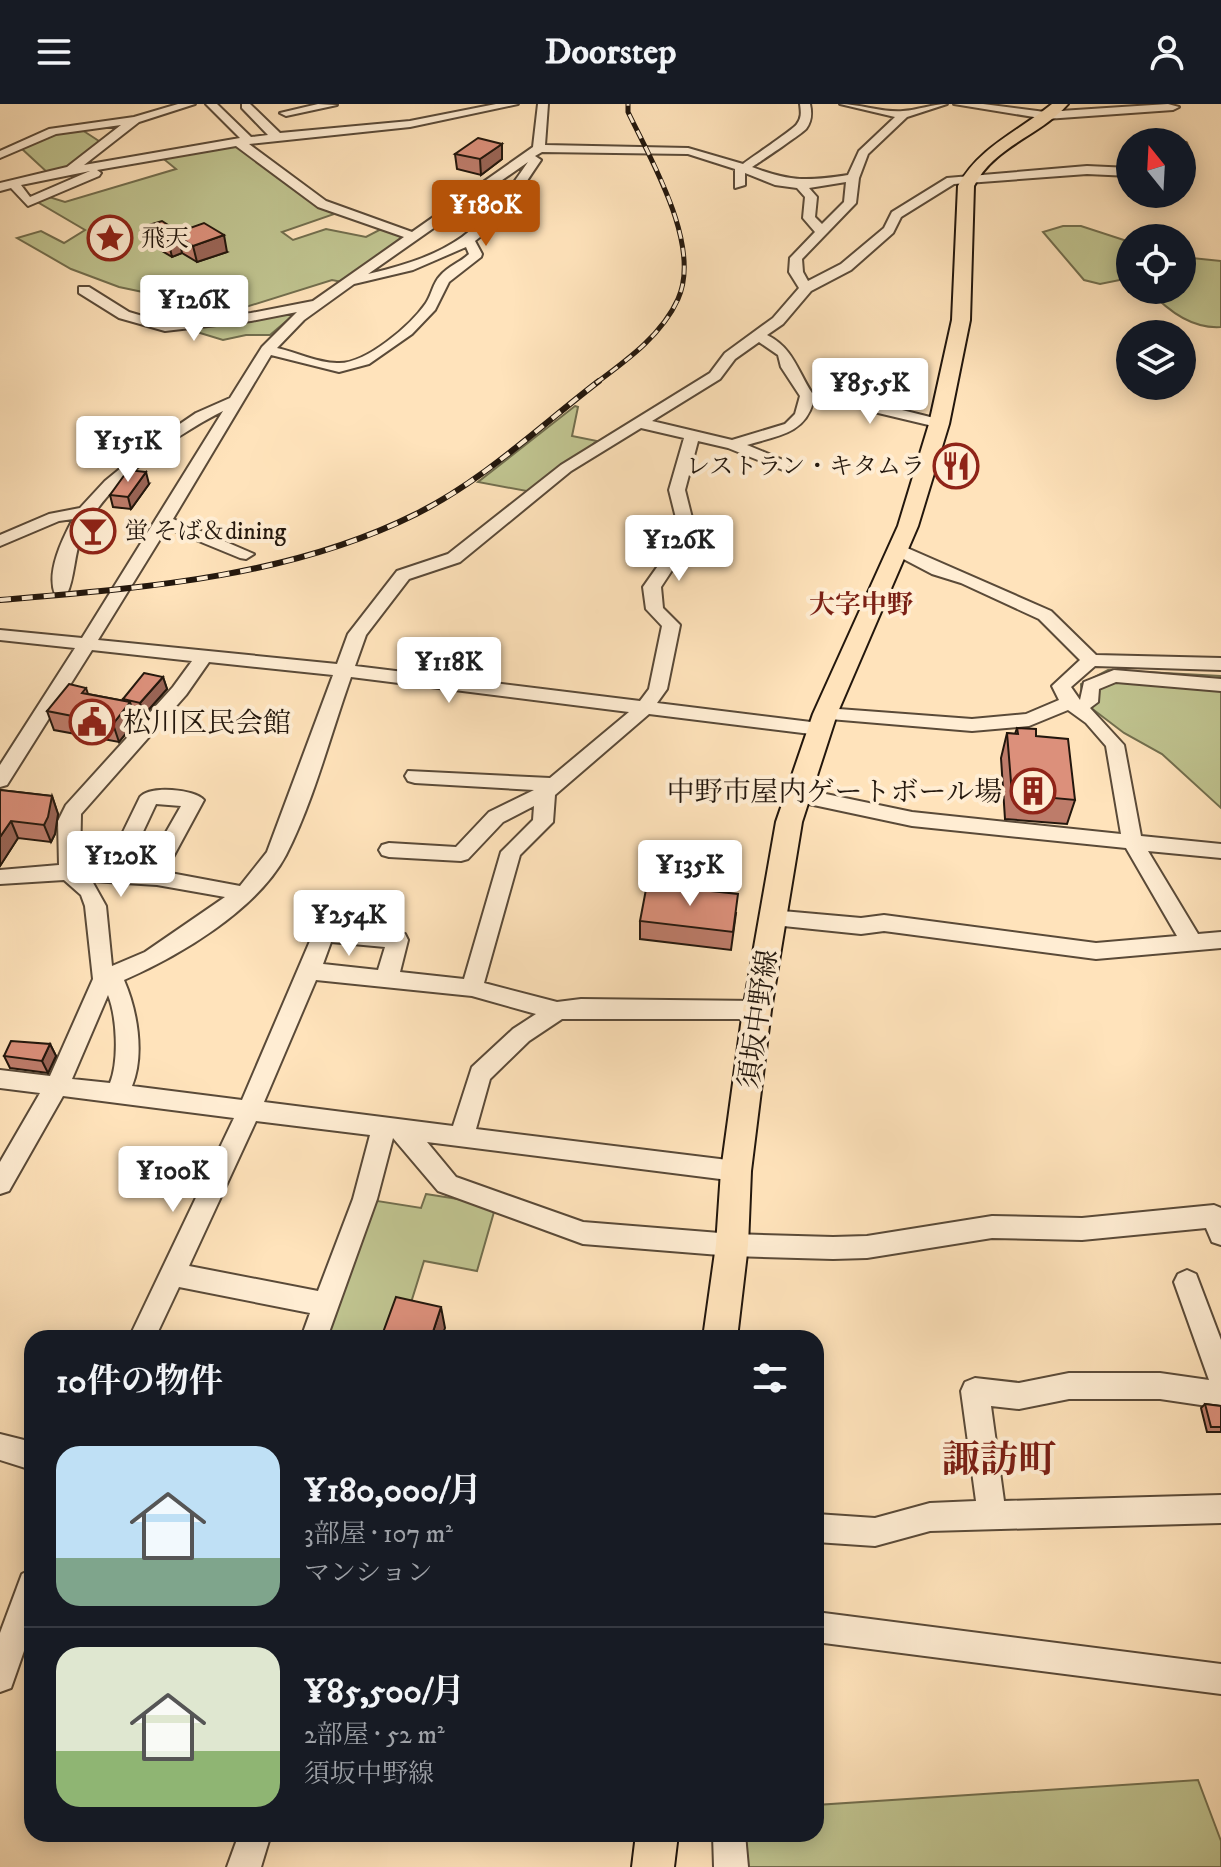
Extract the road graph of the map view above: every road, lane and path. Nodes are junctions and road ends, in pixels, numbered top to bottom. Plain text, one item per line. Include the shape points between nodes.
1 (190, 104) edge
2 (276, 104) edge
3 (506, 104) edge
4 (513, 104) edge
5 (543, 104) edge
6 (805, 104) edge
7 (845, 104) edge
8 (942, 104) edge
9 (959, 104) edge
10 (251, 105) edge
11 (335, 107) edge
12 (1173, 107) dead end
13 (216, 108) edge
14 (457, 108) edge
15 (1052, 111) edge
16 (903, 115) junction
17 (289, 117) junction
18 (135, 120) junction
19 (351, 129) junction
20 (308, 135) junction
21 (278, 138) junction
22 (244, 142) junction
23 (533, 153) junction
24 (0, 155) edge
25 (112, 165) junction
26 (745, 167) junction
27 (70, 170) junction
28 (1116, 171) edge
29 (853, 178) junction
30 (971, 178) junction
31 (14, 184) junction
32 (800, 184) junction
33 (739, 185) dead end
34 (0, 187) edge
35 (821, 231) junction
36 (412, 236) junction
37 (464, 242) junction
38 (347, 283) junction
39 (806, 288) junction
40 (84, 290) dead end
41 (317, 304) junction
42 (758, 336) junction
43 (267, 350) junction
44 (807, 397) junction
45 (237, 401) junction
46 (640, 423) junction
47 (937, 423) junction
48 (692, 435) junction
49 (733, 445) junction
50 (783, 465) dead end
51 (86, 512) junction
52 (164, 521) junction
53 (0, 541) edge
54 (898, 549) junction
55 (246, 554) dead end
56 (61, 590) dead end
57 (0, 635) edge
58 (85, 644) junction
59 (205, 655) junction
60 (1091, 660) junction
61 (1221, 664) edge
62 (346, 671) junction
63 (1221, 685) edge
64 (1079, 702) junction
65 (644, 709) junction
66 (822, 721) junction
67 (415, 776) dead end
68 (0, 780) edge
69 (550, 789) junction
70 (797, 795) junction
71 (1132, 841) junction
72 (389, 850) dead end
73 (1221, 851) edge
74 (70, 874) junction
75 (112, 876) junction
76 (0, 877) edge
77 (151, 878) junction
78 (244, 895) junction
79 (771, 918) junction
80 (1221, 940) edge
81 (1192, 943) junction
82 (309, 971) junction
83 (108, 978) junction
84 (387, 979) junction
85 (472, 988) junction
86 (757, 1010) junction
87 (557, 1011) junction
88 (0, 1079) edge
89 (57, 1086) junction
90 (117, 1094) junction
91 (249, 1111) junction
92 (393, 1130) junction
93 (461, 1138) junction
94 (736, 1171) junction
95 (0, 1184) edge
96 (1221, 1234) edge
97 (732, 1245) junction
98 (171, 1274) junction
99 (1187, 1282) dead end
100 (328, 1305) junction
101 (146, 1330) edge
102 (317, 1330) edge
103 (721, 1330) edge
104 (1221, 1377) edge
105 (1221, 1395) edge
106 (0, 1447) edge
107 (24, 1454) edge
108 (1221, 1509) edge
109 (992, 1515) junction
110 (824, 1529) edge
111 (24, 1607) edge
112 (824, 1628) edge
113 (0, 1677) edge
114 (1221, 1679) edge
115 (252, 1842) edge
116 (656, 1842) edge
117 (729, 1842) edge
118 (244, 1867) edge
119 (653, 1867) edge
120 (731, 1867) edge

1 - 18 street
2 - 17 street
3 - 4 street
3 - 14 street
5 - 23 street
6 - 26 street via 807,115 800,130 778,138
7 - 16 street
8 - 16 street
9 - 15 street
10 - 13 street
10 - 21 street
11 - 17 street
11 - 19 street
12 - 15 street
13 - 22 street
14 - 19 street via 410,124
15 - 30 main road via 988,155
16 - 29 street via 863,153
17 - 20 street
18 - 24 street via 53,131
18 - 27 street
19 - 20 street
20 - 21 street
21 - 22 street
22 - 25 street
22 - 36 street via 322,204
23 - 26 street via 688,151
23 - 36 street
23 - 37 street via 535,160 504,206
25 - 27 street
25 - 31 street via 28,202
26 - 32 street via 770,179
26 - 33 street via 739,171
27 - 31 street
28 - 30 street
29 - 32 street
29 - 35 street via 850,203
30 - 39 street via 951,181 896,215 889,230 846,267
30 - 47 main road, 須坂中野線 via 965,188 961,318
31 - 34 street
32 - 35 street via 811,197 809,218
35 - 39 street via 796,258 796,272
36 - 38 street
37 - 38 street via 391,274
37 - 43 street via 476,254 444,279 409,332 354,366 337,368
38 - 41 street
39 - 42 street
40 - 41 street via 124,315 165,327
41 - 43 street
42 - 44 street via 784,352
42 - 46 street via 730,356 715,376
43 - 45 street
44 - 47 street via 877,399 879,409
44 - 49 street via 802,416 790,427
45 - 51 street via 221,403 168,438
45 - 52 street
46 - 48 street
46 - 62 street via 566,468 454,558 403,575 357,634
47 - 54 main road, 須坂中野線
48 - 49 street
48 - 65 street via 677,490 686,526 680,546 652,587 655,609 671,625 658,689
49 - 50 street
51 - 53 street via 55,517
51 - 56 street via 65,553
52 - 55 street
52 - 58 street
54 - 60 street via 1045,615
54 - 66 main road, 須坂中野線
57 - 58 street
58 - 59 street
58 - 68 street
59 - 62 street
59 - 74 street via 166,708 111,762 72,811 67,823
60 - 61 street
60 - 64 street via 1061,686
62 - 65 street
62 - 78 street via 276,854
63 - 64 street via 1114,676 1090,686
64 - 66 street via 1029,720 972,725
64 - 71 street via 1115,745
65 - 66 street
65 - 69 street
66 - 70 main road, 須坂中野線
67 - 69 street
69 - 72 street via 496,817 461,854
69 - 85 street via 543,822 511,852
70 - 71 street via 912,819
70 - 79 main road, 須坂中野線
71 - 73 street
71 - 81 street
74 - 75 street
74 - 76 street
74 - 83 street via 96,905 98,948
75 - 77 street
75 - 77 street via 150,797 194,800
77 - 78 street via 212,884
78 - 83 street via 153,958
79 - 81 street via 861,926 884,923 1096,951
79 - 86 main road, 須坂中野線
80 - 81 street
82 - 84 street
82 - 84 street via 324,933 397,940
82 - 91 street
83 - 89 street
83 - 90 street via 124,1006 126,1072
84 - 85 street
85 - 87 street
86 - 87 street
86 - 94 main road, 須坂中野線
87 - 93 street via 521,1035 480,1074
88 - 89 street
89 - 90 street
89 - 95 street
90 - 91 street
91 - 92 street
91 - 98 street
92 - 93 street
92 - 97 street via 447,1184 583,1233
92 - 100 street
93 - 94 street
94 - 97 main road, 須坂中野線
96 - 97 street via 1214,1216 1082,1229 992,1227 867,1247
97 - 103 main road, 須坂中野線
98 - 100 street
98 - 101 street
99 - 104 street
100 - 102 street
105 - 109 street via 1160,1386 1069,1386 1019,1396 975,1391
106 - 107 street
108 - 109 street
109 - 110 street via 930,1517 875,1532
111 - 113 street
112 - 114 street
115 - 118 street
116 - 119 main road
117 - 120 street

